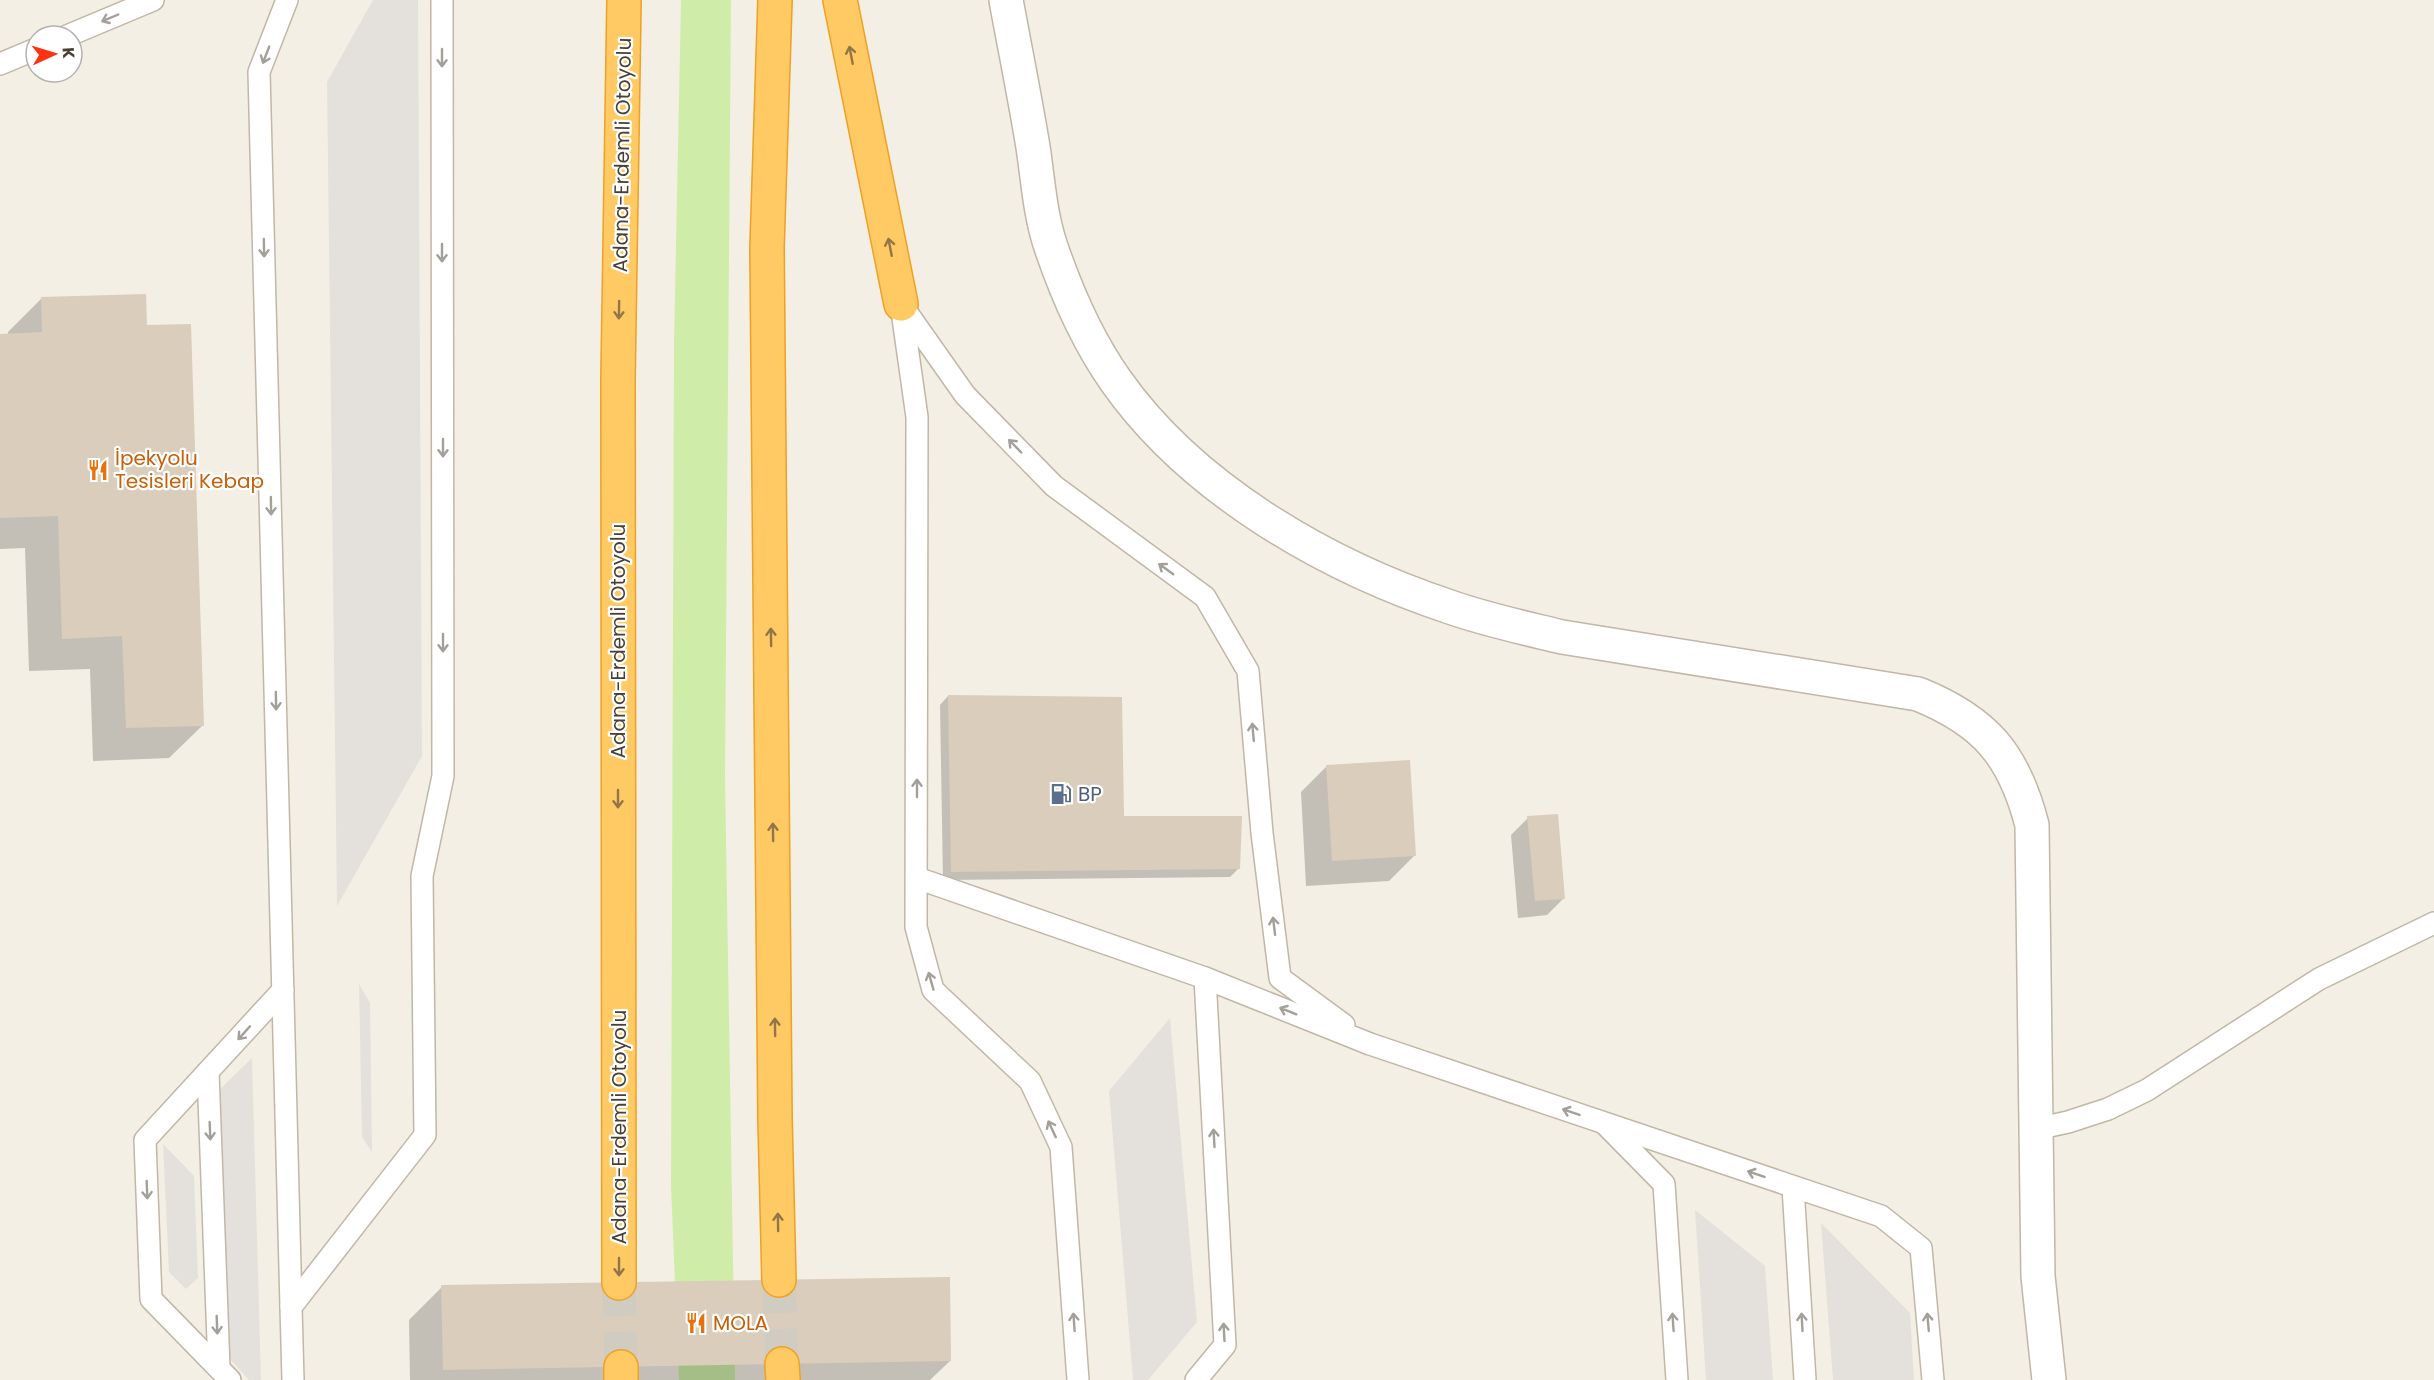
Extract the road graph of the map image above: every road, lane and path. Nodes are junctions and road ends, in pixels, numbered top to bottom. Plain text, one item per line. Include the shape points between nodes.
1 (153, 0) edge
2 (287, 0) edge
3 (442, 0) edge
4 (624, 0) edge
5 (775, 0) edge
6 (840, 0) edge
7 (1006, 0) edge
8 (84, 29) edge
9 (24, 54) edge
10 (0, 64) edge
11 (901, 304) junction
12 (917, 878) junction
13 (2434, 923) edge
14 (1205, 978) junction
15 (283, 990) junction
16 (1370, 1044) junction
17 (208, 1072) junction
18 (1603, 1123) junction
19 (2036, 1129) junction
20 (1793, 1187) junction
21 (779, 1280) tunnel mouth
22 (619, 1283) tunnel mouth
23 (291, 1307) junction
24 (224, 1374) edge
25 (293, 1380) edge
26 (1078, 1380) edge
27 (1196, 1380) edge
28 (1677, 1380) edge
29 (1805, 1380) edge
30 (1933, 1380) edge
31 (2049, 1380) edge

1 -> 8 lane
2 -> 15 lane via 259,72
3 -> 23 lane via 443,776 422,876 425,1135
4 -> 22 highway, Adana-Erdemli Otoyolu via 618,380
21 -> 5 highway via 767,248
11 -> 6 highway
7 - 19 street via 1039,196 1066,291 1110,372 1148,422 1228,492 1337,560 1450,607 1562,637 1918,694 1947,705 1974,723 1996,745 2013,770 2032,825
9 - 10 lane
12 -> 11 lane via 917,417
16 -> 11 lane via 1280,978 1248,671 1204,597 1054,486 965,395
12 - 14 lane
26 -> 12 lane via 1061,1147 1030,1081 933,990 916,927
13 - 19 lane via 2319,979 2147,1090 2108,1109
16 -> 14 lane
27 -> 14 lane via 1225,1345
15 -> 17 lane
15 - 23 lane
18 -> 16 lane
17 -> 24 lane
17 -> 24 lane via 145,1140 151,1299
20 -> 18 lane
28 -> 18 lane via 1664,1184
19 - 31 street via 2038,1276
29 -> 20 lane
30 -> 20 lane via 1922,1248 1881,1216
23 - 25 lane

